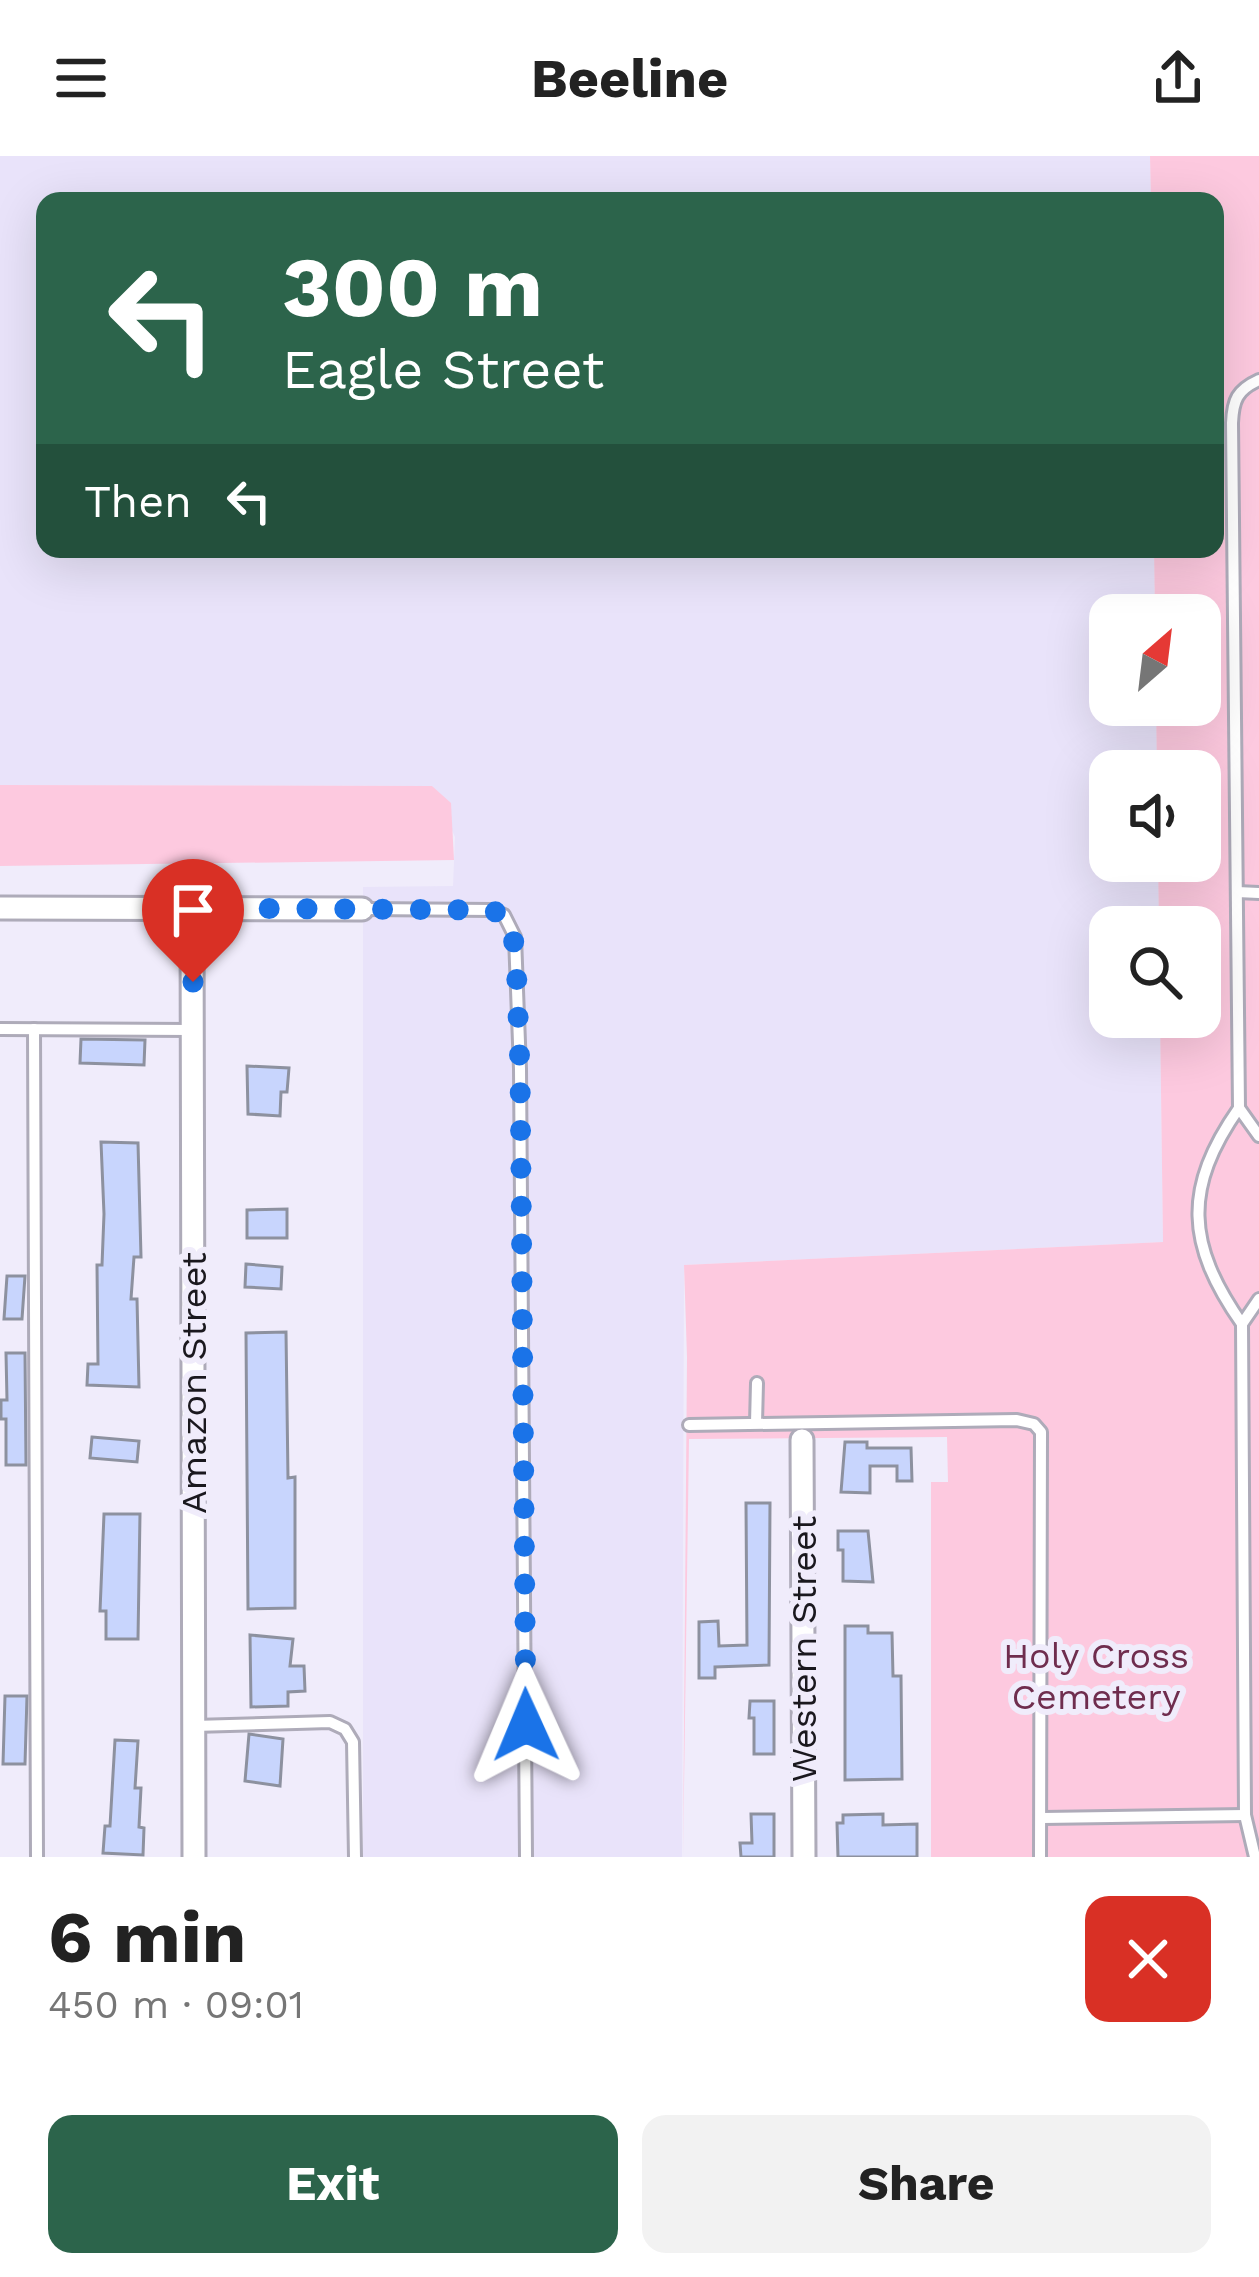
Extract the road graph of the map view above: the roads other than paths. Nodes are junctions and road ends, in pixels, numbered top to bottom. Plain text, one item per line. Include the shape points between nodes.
1 (1259, 380) edge
2 (1237, 892) junction
3 (1259, 893) edge
4 (0, 908) edge
5 (192, 908) junction
6 (362, 909) joint
7 (0, 1029) edge
8 (34, 1029) junction
9 (193, 1030) junction
10 (1239, 1108) junction
11 (1259, 1136) edge
12 (1259, 1299) edge
13 (1242, 1324) junction
14 (757, 1383) dead end
15 (756, 1423) junction
16 (689, 1425) dead end
17 (802, 1440) dead end
18 (1243, 1485) junction
19 (1259, 1486) edge
20 (194, 1726) junction
21 (1245, 1815) junction
22 (1043, 1818) junction
23 (37, 1857) edge
24 (194, 1857) edge
25 (355, 1857) edge
26 (526, 1857) edge
27 (804, 1857) edge
28 (1040, 1857) edge
29 (1255, 1857) edge

1 - 2 lane via 1233,403
2 - 3 lane
2 - 10 lane
4 - 5 street
5 - 6 street
5 - 9 street, Amazon Street
6 - 26 lane via 478,910 504,915 514,937
7 - 8 lane
8 - 9 lane
8 - 23 lane
9 - 20 street, Amazon Street
10 - 11 lane
10 - 13 lane via 1206,1163 1199,1233 1221,1294
12 - 13 lane
13 - 18 lane
14 - 15 lane
15 - 16 lane
15 - 22 lane via 1017,1420 1041,1432
17 - 27 street, Western Street
18 - 19 lane
18 - 21 lane
20 - 24 street, Amazon Street
20 - 25 lane via 330,1722 345,1729 353,1742
21 - 22 lane
21 - 29 lane
22 - 28 lane

